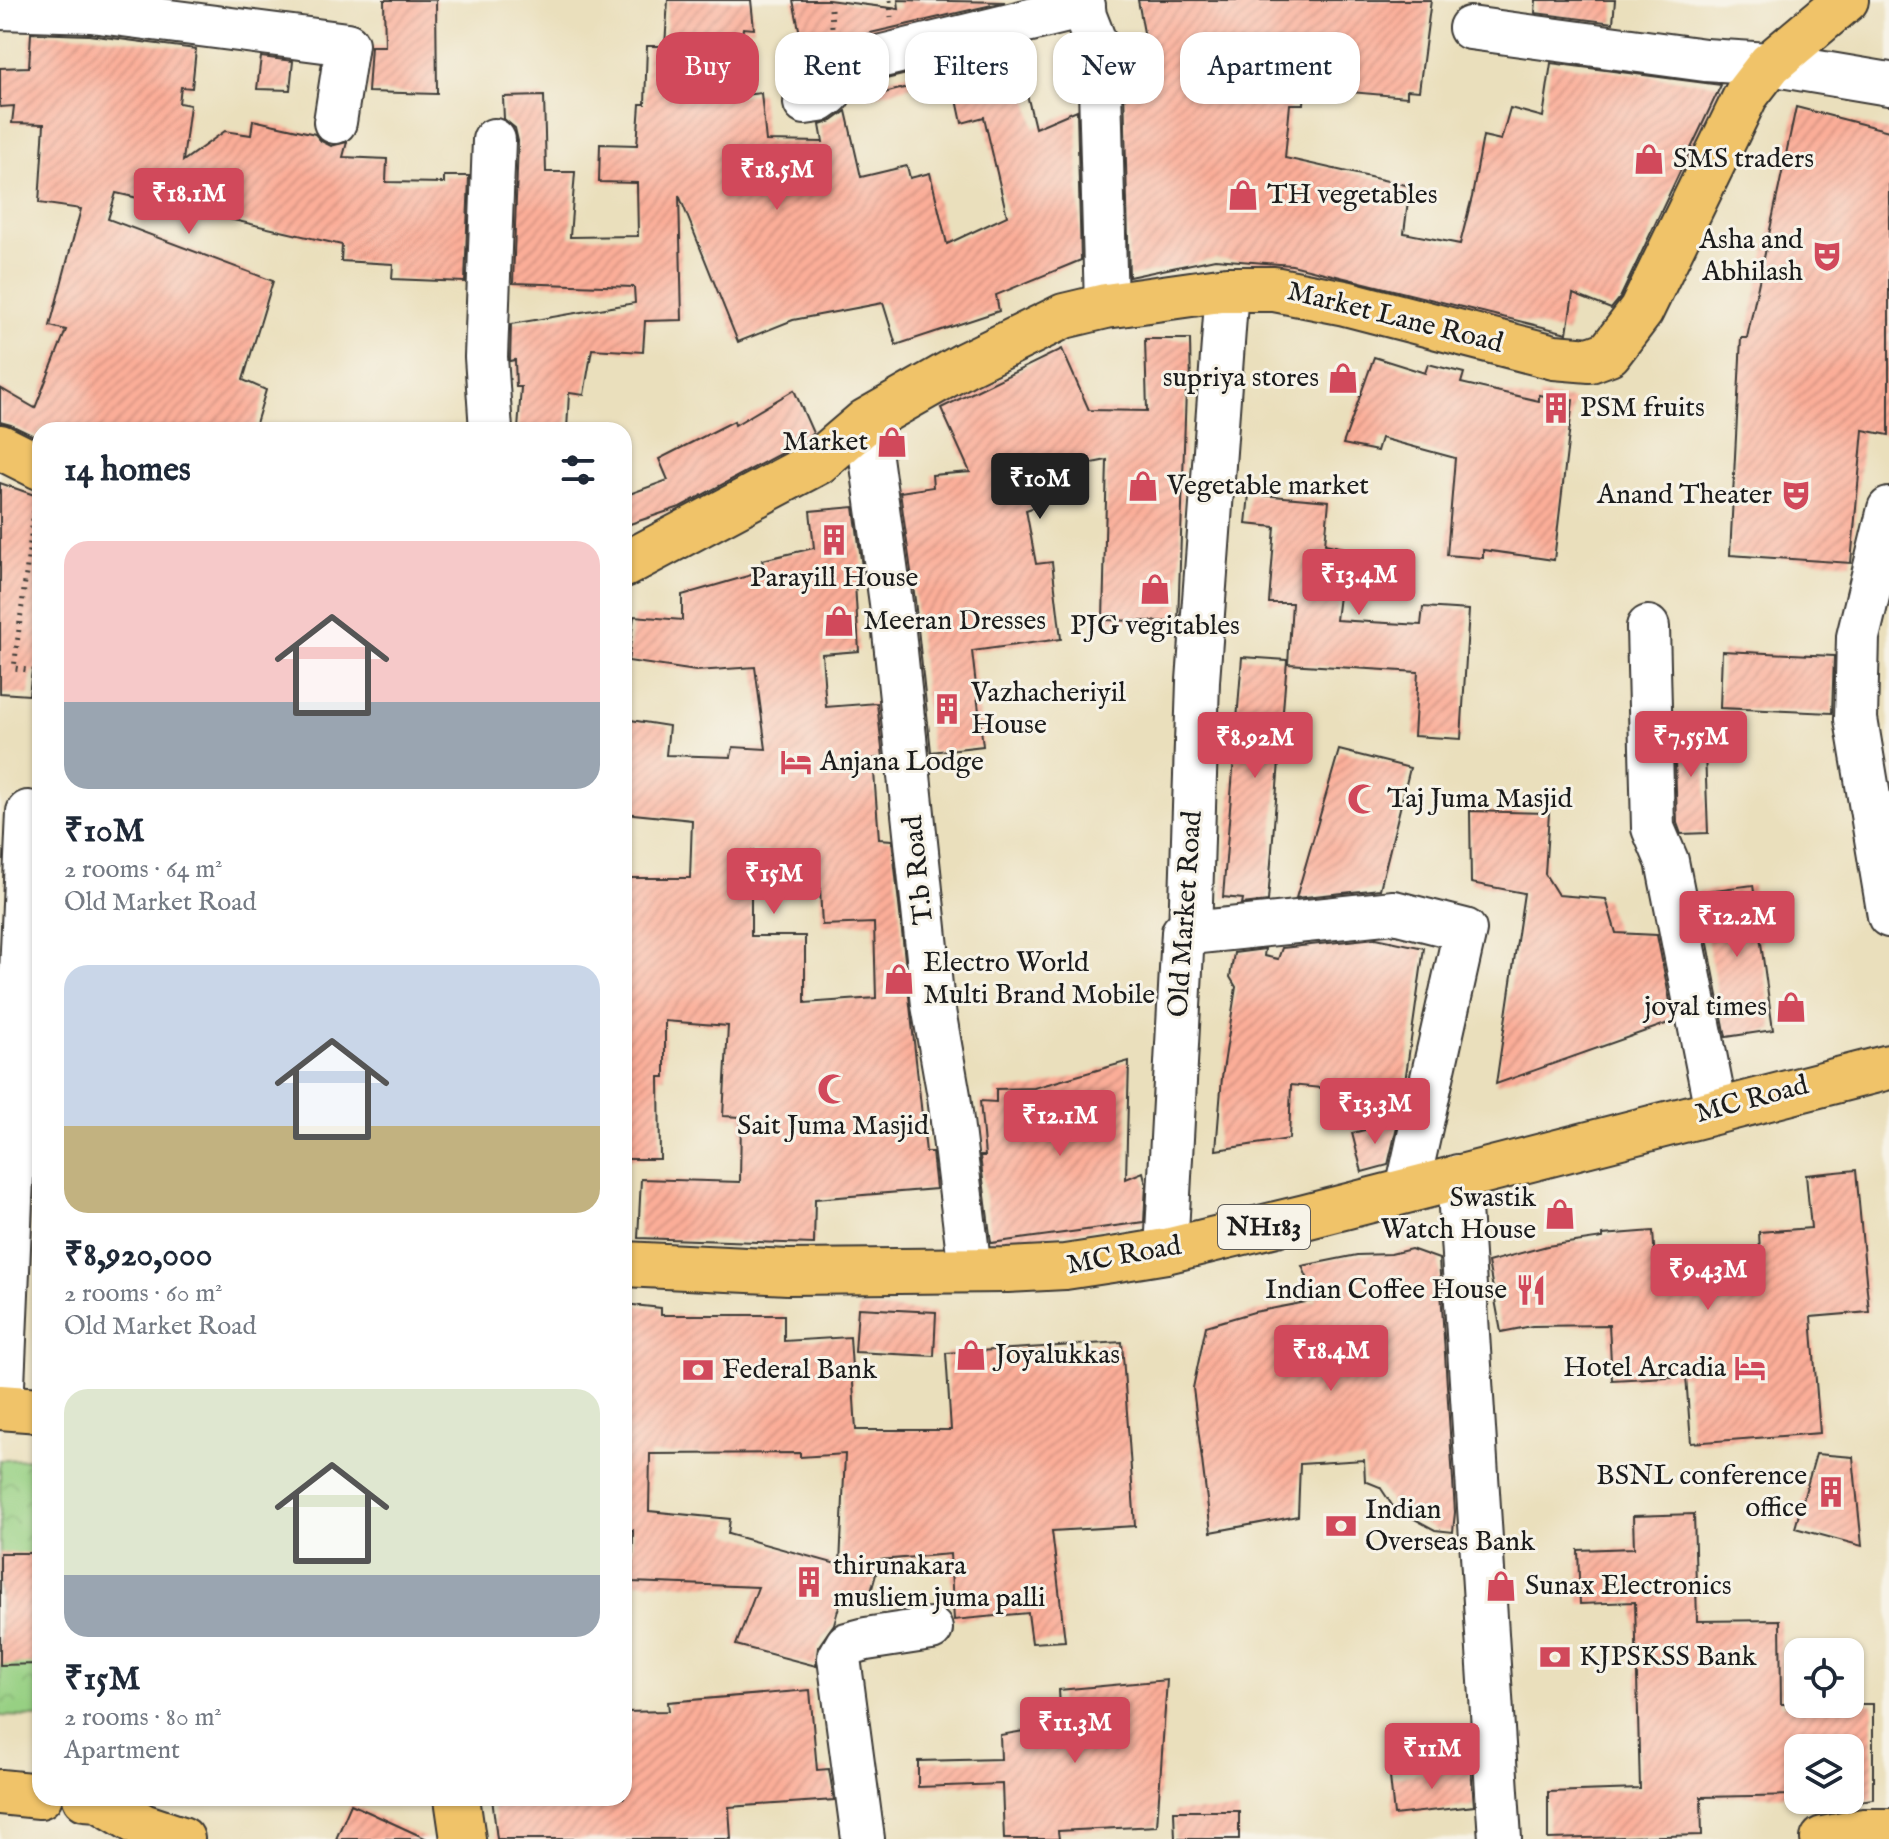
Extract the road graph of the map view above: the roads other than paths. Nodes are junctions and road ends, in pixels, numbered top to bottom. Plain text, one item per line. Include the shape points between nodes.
1 (1846, 0) edge
2 (1084, 3) edge
3 (0, 8) edge
4 (1470, 28) dead end
5 (889, 54) edge
6 (1770, 64) junction
7 (1889, 84) edge
8 (335, 122) dead end
9 (494, 140) dead end
10 (1227, 289) junction
11 (1106, 306) junction
12 (866, 421) junction
13 (490, 422) edge
14 (1889, 509) edge
15 (632, 561) edge
16 (1648, 627) dead end
17 (23, 811) edge
18 (1889, 916) edge
19 (1190, 933) junction
20 (1889, 1067) edge
21 (1716, 1110) junction
22 (1458, 1176) junction
23 (1407, 1190) junction
24 (1166, 1251) junction
25 (632, 1264) edge
26 (970, 1270) junction
27 (14, 1408) edge
28 (931, 1629) dead end
29 (0, 1792) edge
30 (32, 1795) edge
31 (111, 1806) edge
32 (1889, 1831) edge
33 (182, 1839) edge
34 (863, 1839) edge
35 (1500, 1839) edge
36 (1823, 1839) edge

1 - 6 main road, Market Lane Road
2 - 5 street
2 - 11 street via 1099,52
3 - 8 street via 91,11 347,44
4 - 6 street
6 - 7 street
6 - 10 main road, Market Lane Road via 1746,95 1641,311 1609,353 1590,360 1554,357 1310,295
9 - 13 street via 486,357
10 - 11 main road, Market Lane Road
10 - 19 street, Old Market Road via 1198,681
11 - 12 main road, Market Lane Road via 1064,316
12 - 15 main road, Market Lane Road via 818,462
12 - 26 street, T.b Road via 891,603 933,1005
14 - 18 street via 1858,637 1856,719
16 - 21 street via 1653,828 1667,861
17 - 27 street
19 - 23 street via 1394,912 1465,930
19 - 24 street, Old Market Road via 1183,932
20 - 21 main road, MC Road / NH183
21 - 22 main road, MC Road / NH183
22 - 23 main road, MC Road / NH183
22 - 35 street
23 - 24 main road, MC Road / NH183
24 - 26 main road, MC Road / NH183 via 1065,1267
25 - 26 main road, MC Road / NH183 via 788,1272
28 - 34 street via 847,1644 839,1658
29 - 30 main road
31 - 33 main road via 143,1826
32 - 36 main road

